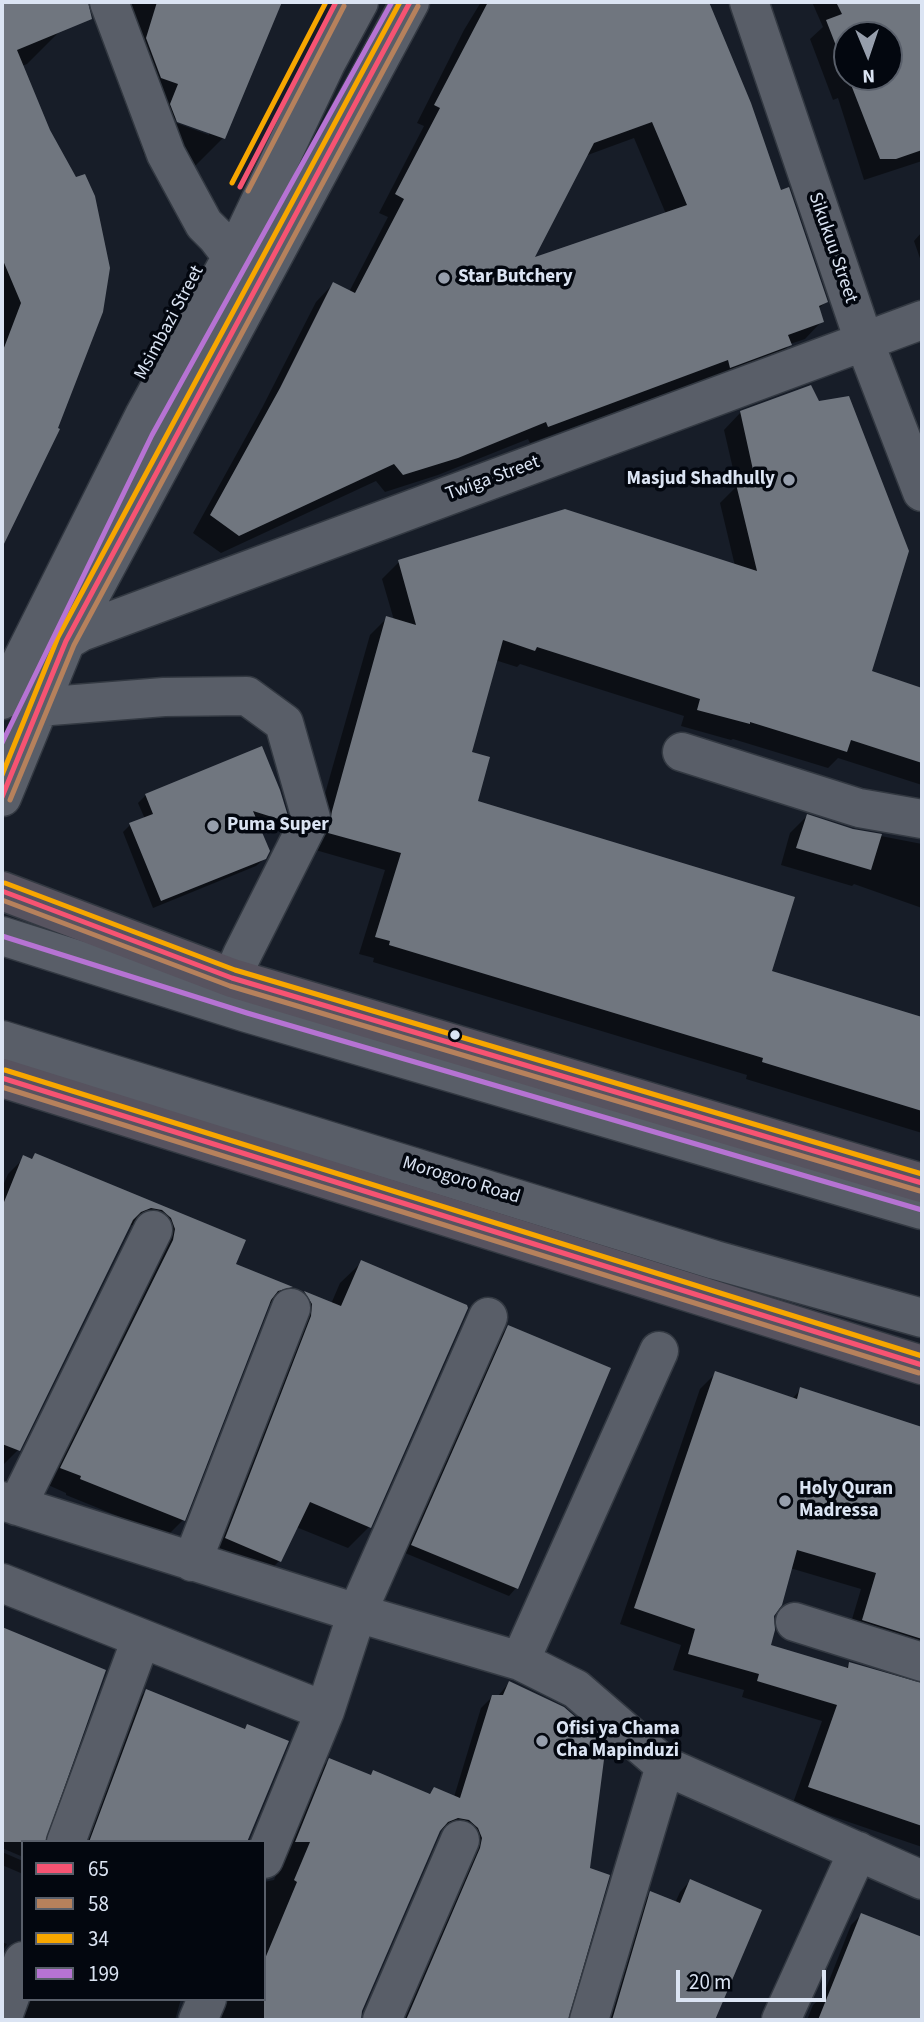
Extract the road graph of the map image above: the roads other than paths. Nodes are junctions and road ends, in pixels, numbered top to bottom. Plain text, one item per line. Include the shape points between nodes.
1 (109, 2) edge
2 (336, 2) edge
3 (359, 2) edge
4 (392, 2) edge
5 (410, 2) edge
6 (749, 2) edge
7 (236, 264) junction
8 (922, 320) edge
9 (864, 341) junction
10 (922, 492) edge
11 (66, 641) junction
12 (2, 643) edge
13 (14, 698) edge
14 (2, 743) edge
15 (682, 752) dead end
16 (2, 797) edge
17 (922, 819) edge
18 (2, 891) edge
19 (2, 936) edge
20 (232, 978) junction
21 (2, 1040) edge
22 (2, 1078) edge
23 (922, 1183) edge
24 (922, 1210) edge
25 (153, 1230) dead end
26 (291, 1308) dead end
27 (488, 1317) dead end
28 (922, 1318) edge
29 (659, 1351) dead end
30 (922, 1365) edge
31 (9, 1503) edge
32 (192, 1562) junction
33 (2, 1583) edge
34 (357, 1613) junction
35 (795, 1622) dead end
36 (141, 1639) junction
37 (520, 1661) junction
38 (922, 1662) edge
39 (325, 1711) junction
40 (666, 1766) junction
41 (67, 1840) edge
42 (460, 1840) dead end
43 (858, 1851) junction
44 (266, 1854) edge
45 (922, 1881) edge
46 (21, 1967) edge
47 (206, 2001) edge
48 (2, 2019) edge
49 (198, 2020) edge
50 (382, 2020) edge
51 (589, 2020) edge
52 (781, 2020) edge

1 - 7 street via 166,154 204,223
2 - 7 street, Msimbazi Street
3 - 7 street via 326,63
4 - 7 street
5 - 7 street, Msimbazi Street
6 - 9 street, Sikukuu Street
7 - 11 street, Msimbazi Street
7 - 12 street, Msimbazi Street
7 - 13 street
8 - 9 street, Twiga Street
9 - 10 street, Sikukuu Street
9 - 11 street, Twiga Street
11 - 13 street, Msimbazi Street
13 - 14 street
13 - 16 street, Msimbazi Street
13 - 20 street via 247,696 284,723 311,817
15 - 17 street via 859,808
18 - 20 highway
19 - 24 street via 247,1013
20 - 23 highway
21 - 28 street, Morogoro Road via 715,1260
22 - 30 highway, Morogoro Road
25 - 31 street
26 - 32 street
27 - 34 street
29 - 37 street
31 - 32 street
32 - 34 street
33 - 36 street
34 - 37 street
34 - 39 street
35 - 38 street
36 - 39 street
36 - 41 street
37 - 40 street via 576,1689
39 - 44 street
40 - 43 street
40 - 51 street
42 - 50 street
43 - 45 street
43 - 52 street
46 - 48 street
47 - 49 street

